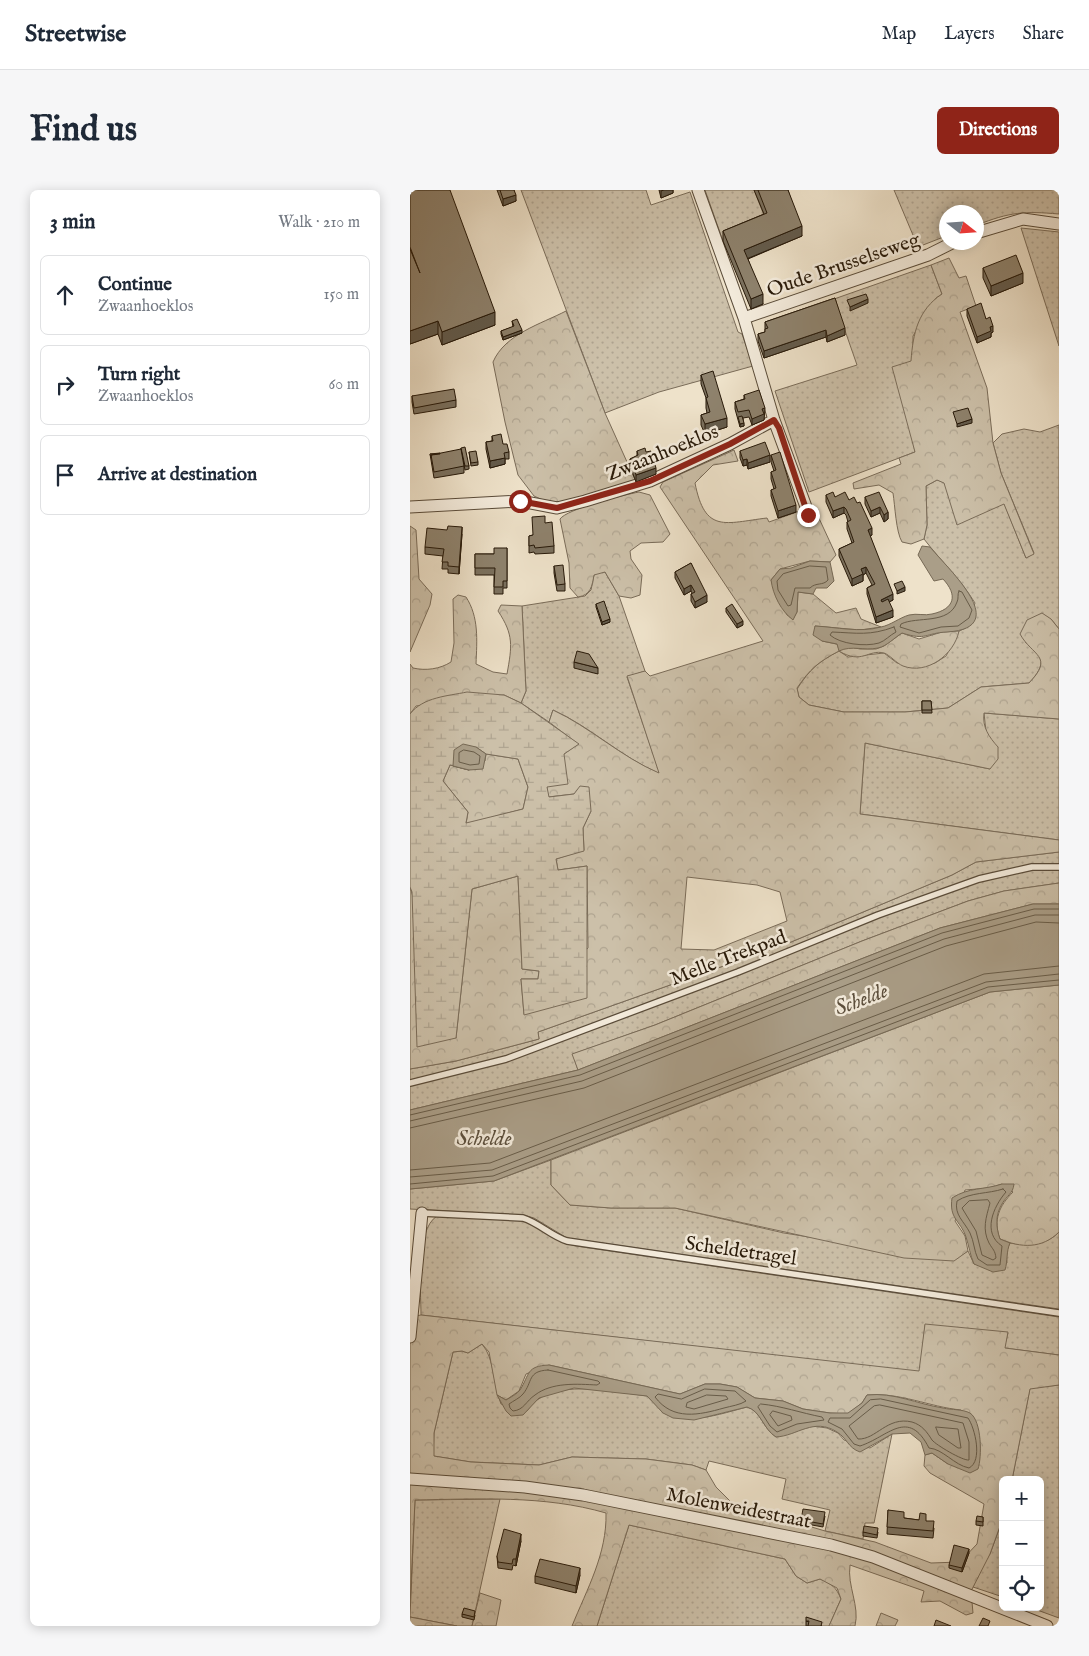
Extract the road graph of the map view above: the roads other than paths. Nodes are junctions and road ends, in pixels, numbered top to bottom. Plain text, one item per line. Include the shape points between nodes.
1 (698, 190) edge
2 (1059, 224) edge
3 (984, 231) edge
4 (939, 250) edge
5 (744, 318) junction
6 (774, 420) junction
7 (410, 507) edge
8 (808, 515) dead end
9 (1059, 868) edge
10 (410, 1083) edge
11 (422, 1214) joint
12 (1059, 1313) edge
13 (410, 1337) edge
14 (410, 1479) edge
15 (1047, 1626) edge

1 - 5 street
2 - 3 street via 1023,219
4 - 5 street, Oude Brusselseweg
5 - 6 street
6 - 7 street, Zwaanhoeklos via 650,481 557,508 520,501
6 - 8 street
9 - 10 lane, Melle Trekpad via 1032,867 979,879 506,1059
11 - 12 lane, Scheldetragel via 523,1218 567,1241
11 - 13 street
14 - 15 street, Molenweidestraat via 575,1494 832,1545 872,1557

